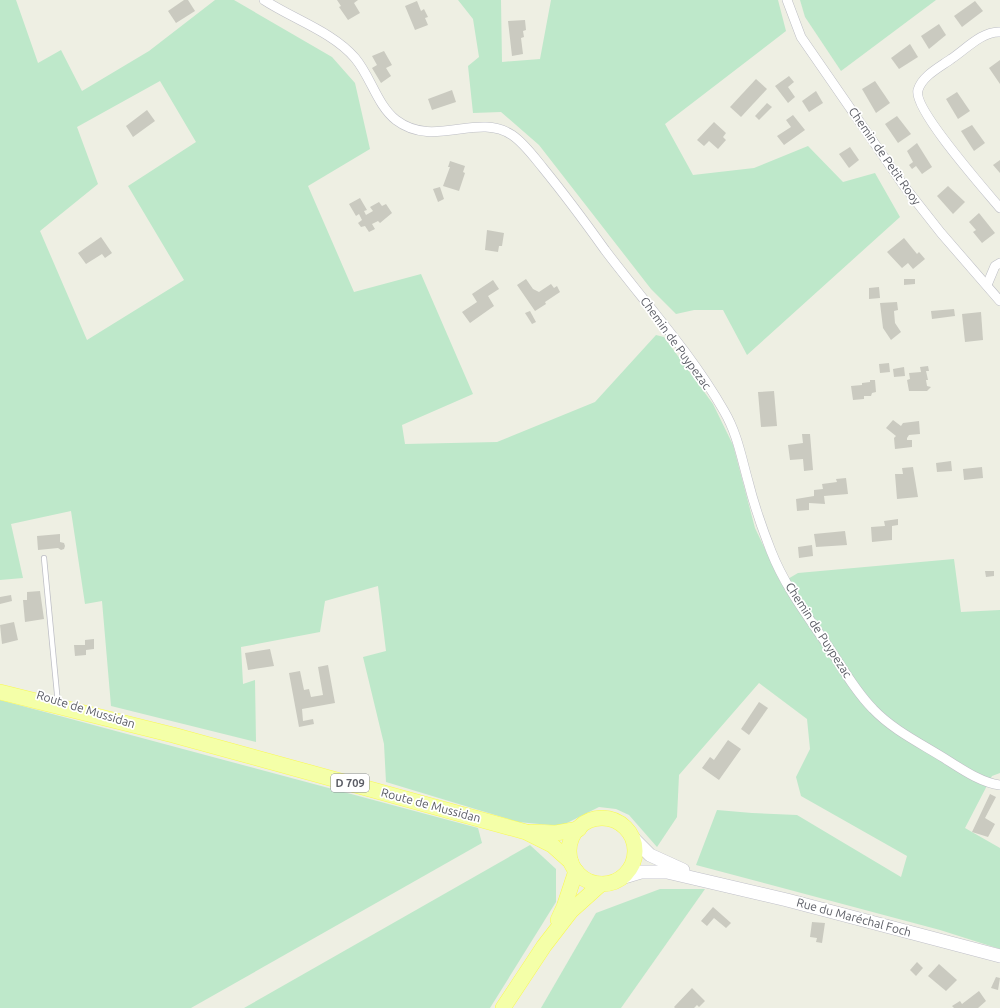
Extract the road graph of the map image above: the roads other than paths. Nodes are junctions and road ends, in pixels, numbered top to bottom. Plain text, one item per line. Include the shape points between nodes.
1 (264, 0) edge
2 (787, 0) edge
3 (1000, 32) edge
4 (1000, 208) edge
5 (1000, 262) edge
6 (987, 285) junction
7 (1000, 301) edge
8 (44, 558) dead end
9 (0, 683) edge
10 (0, 692) edge
11 (58, 704) junction
12 (1000, 785) edge
13 (579, 829) junction
14 (526, 832) junction
15 (632, 837) junction
16 (573, 867) junction
17 (621, 878) junction
18 (708, 880) junction
19 (601, 884) junction
20 (544, 946) junction
21 (1000, 956) edge
22 (503, 1008) edge

1 - 12 street, Chemin de Puypezac via 336,41 355,57 381,102 395,119 415,130 438,133 473,127 500,130 522,144 643,297 724,411 739,443 758,516 772,555 795,598 873,709 894,727 958,767
2 - 6 street, Chemin de Petit Rooy via 801,37 904,186
3 - 4 street via 986,34 927,76 918,90 918,101 924,111
5 - 6 street via 995,266
6 - 7 street, Chemin de Petit Rooy
8 - 11 lane
9 - 11 main road, Route de Mussidan / D 709
10 - 11 main road, Route de Mussidan / D 709
11 - 14 main road, Route de Mussidan / D 709
13 - 14 main road, Route de Mussidan / D 709 via 556,833
13 - 15 main road via 583,824 605,819 621,825
13 - 16 main road via 570,843
14 - 16 main road, Route de Mussidan / D 709 via 552,846
15 - 17 main road via 635,855 628,872
15 - 18 main road, Rue du Maréchal Foch via 650,855
16 - 19 main road via 582,878
16 - 20 main road via 564,907
17 - 18 main road, Rue du Maréchal Foch via 641,872 666,872
17 - 19 main road via 612,883
18 - 21 main road, Rue du Maréchal Foch
19 - 20 main road via 571,912
20 - 22 main road

